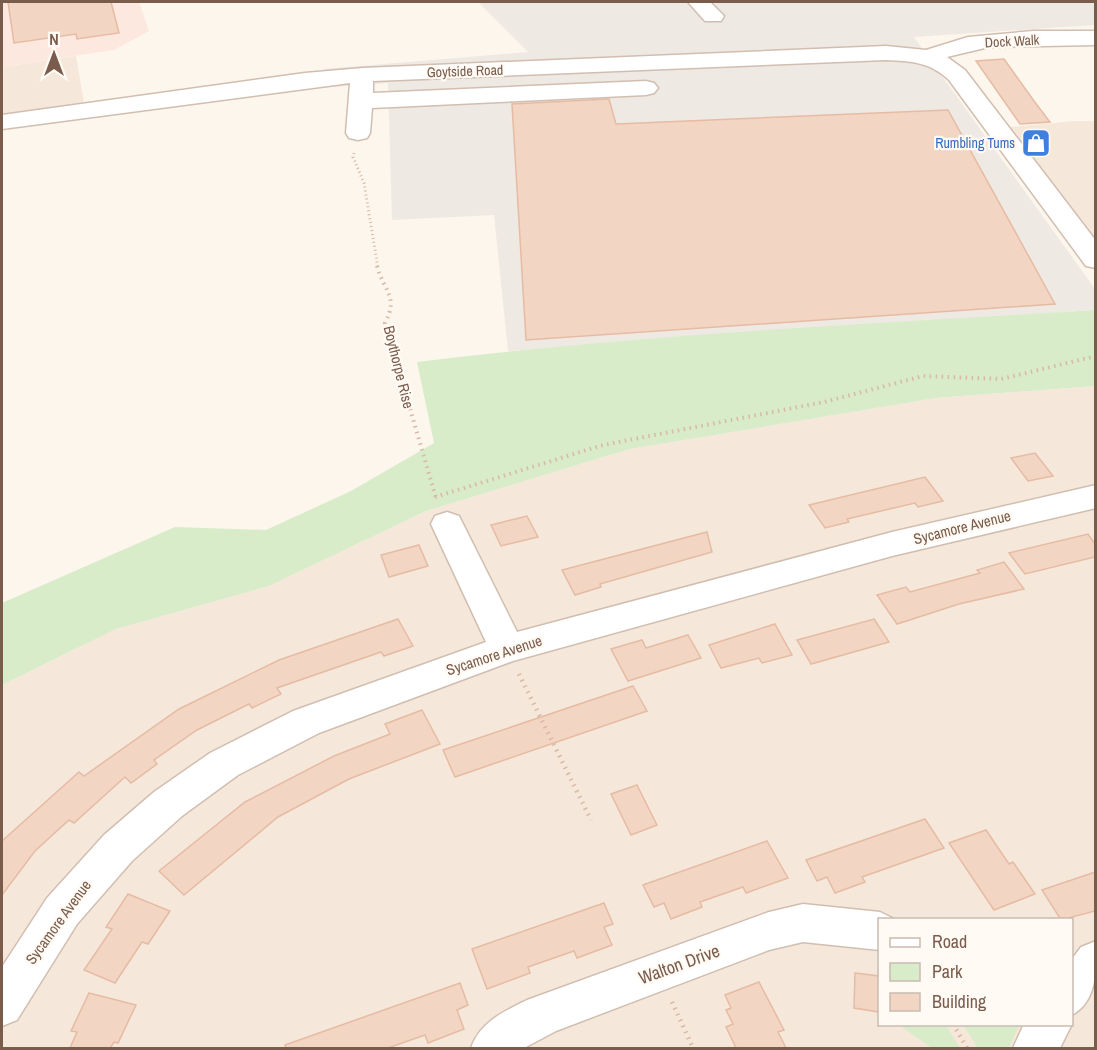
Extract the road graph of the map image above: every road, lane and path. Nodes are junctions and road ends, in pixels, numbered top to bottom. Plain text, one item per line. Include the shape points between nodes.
1 (1095, 38) edge
2 (932, 57) junction
3 (363, 75) junction
4 (646, 88) dead end
5 (361, 101) junction
6 (2, 122) edge
7 (358, 133) joint
8 (1095, 260) edge
9 (1095, 356) edge
10 (1095, 496) edge
11 (441, 510) junction
12 (507, 649) junction
13 (591, 820) dead end
14 (878, 931) edge
15 (1073, 954) edge
16 (1095, 958) edge
17 (658, 971) junction
18 (1073, 991) edge
19 (2, 1005) edge
20 (954, 1026) edge
21 (493, 1048) edge
22 (693, 1048) edge
23 (967, 1048) edge

1 - 2 street, Dock Walk via 968,44
2 - 3 street, Goytside Road via 886,53
2 - 8 street via 945,62 957,75
3 - 5 street
3 - 6 street, Goytside Road
4 - 5 street
5 - 7 street
7 - 11 path, Boythorpe Rise via 353,157 364,181 378,269 392,297 386,323
9 - 11 path via 1002,379 923,376 824,402 603,445 500,475
10 - 12 street, Sycamore Avenue via 892,544
11 - 12 street
12 - 13 path
12 - 19 street, Sycamore Avenue via 306,723 224,764 151,819 94,873 62,911
14 - 17 street, Walton Drive via 803,923 769,931
15 - 16 street
16 - 18 street
17 - 21 street, Walton Drive via 543,1015 511,1030
17 - 22 path
20 - 23 path

